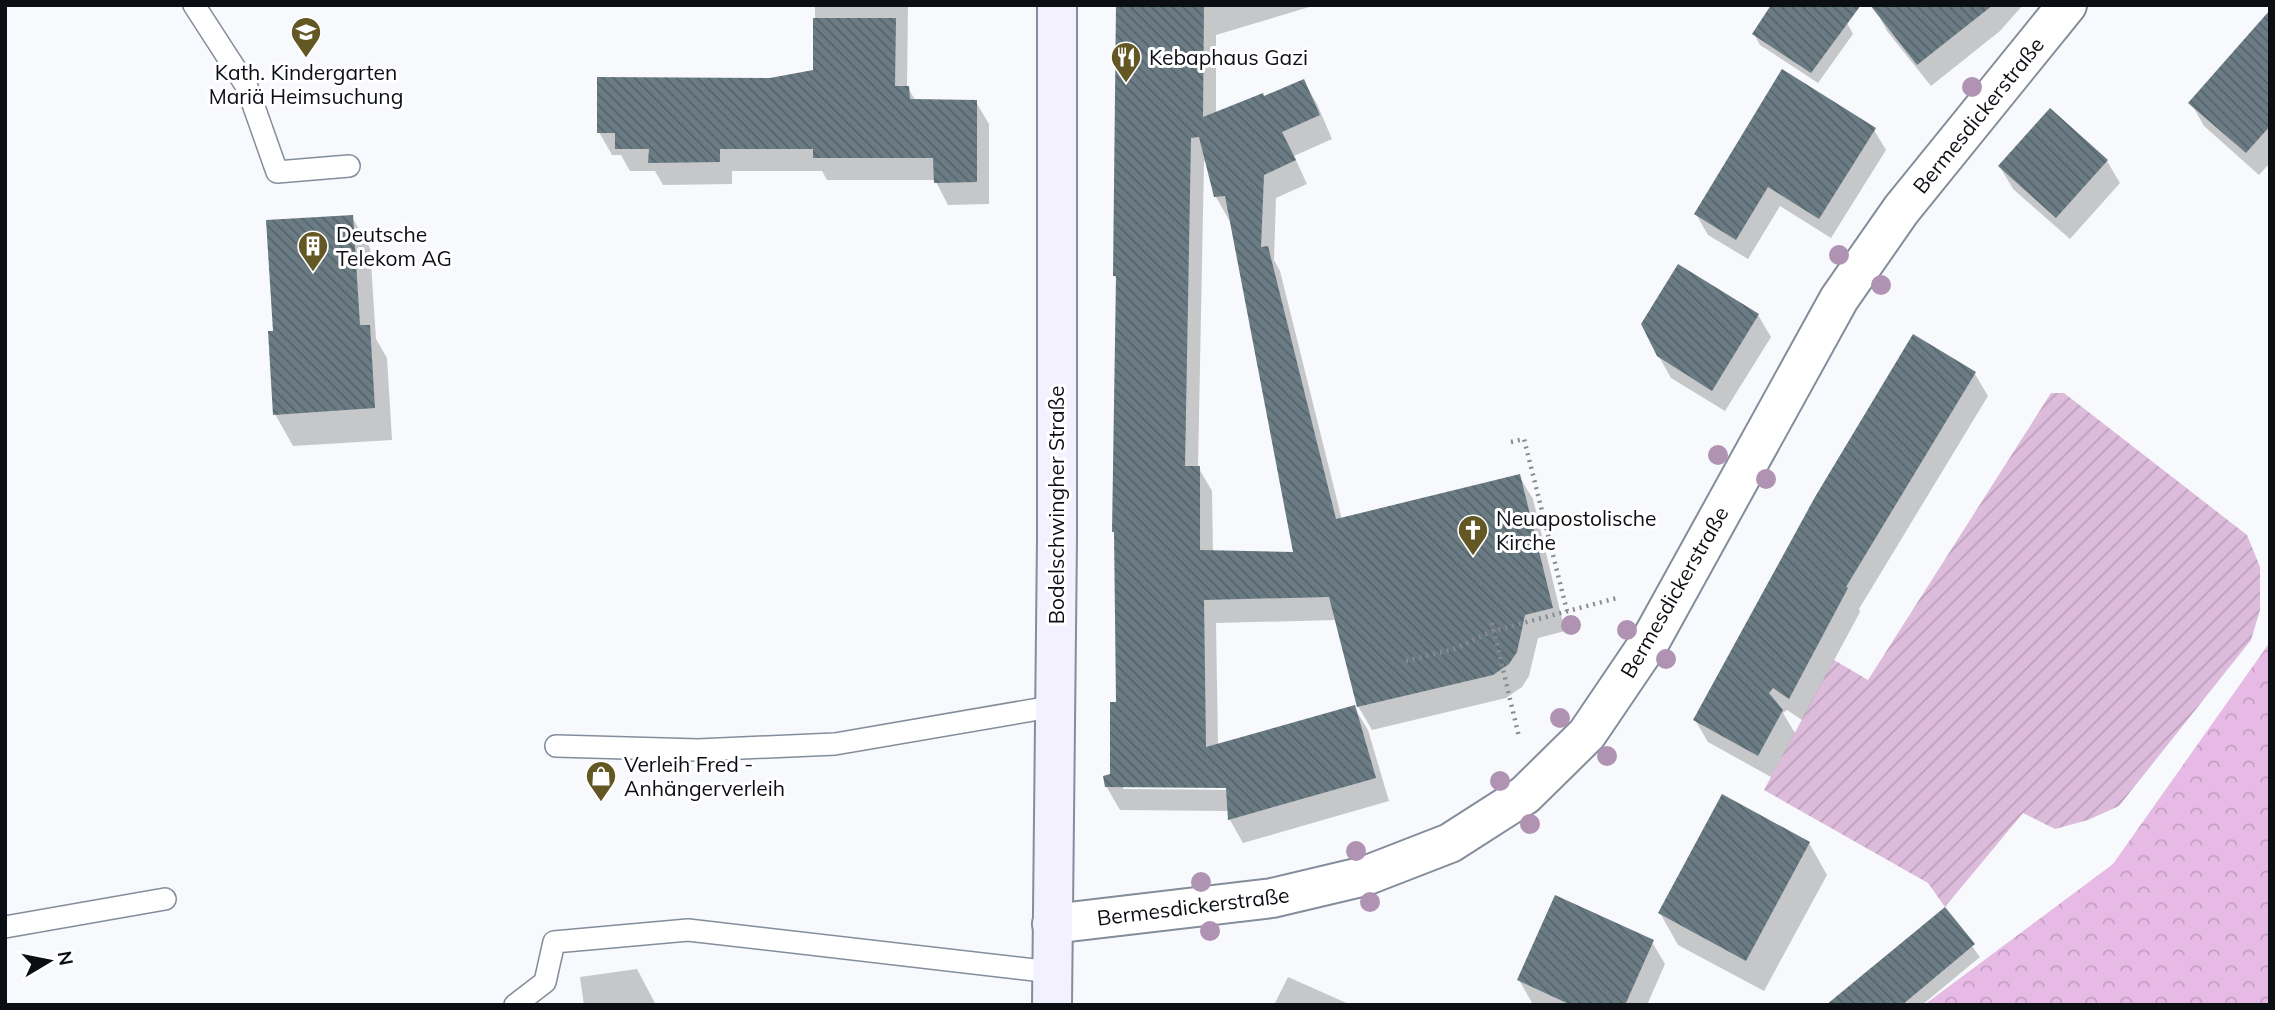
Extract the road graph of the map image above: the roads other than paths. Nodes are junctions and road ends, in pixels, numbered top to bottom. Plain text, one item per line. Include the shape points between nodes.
1 (194, 5) edge
2 (1057, 5) edge
3 (2067, 5) edge
4 (349, 166) dead end
5 (1056, 706) junction
6 (556, 746) dead end
7 (164, 899) dead end
8 (1052, 924) junction
9 (5, 927) edge
10 (1052, 989) edge
11 (515, 1005) edge

1 - 4 lane via 247,87 277,172
2 - 5 street, Bodelschwingher Straße
3 - 8 street, Bermesdickerstraße via 1901,210 1839,299 1652,638 1587,734 1525,795 1450,843 1365,876 1272,898
5 - 6 lane via 835,744 698,750
5 - 8 street, Bodelschwingher Straße
7 - 9 lane
8 - 10 street, Bodelschwingher Straße
10 - 11 lane via 688,930 554,942 545,982

